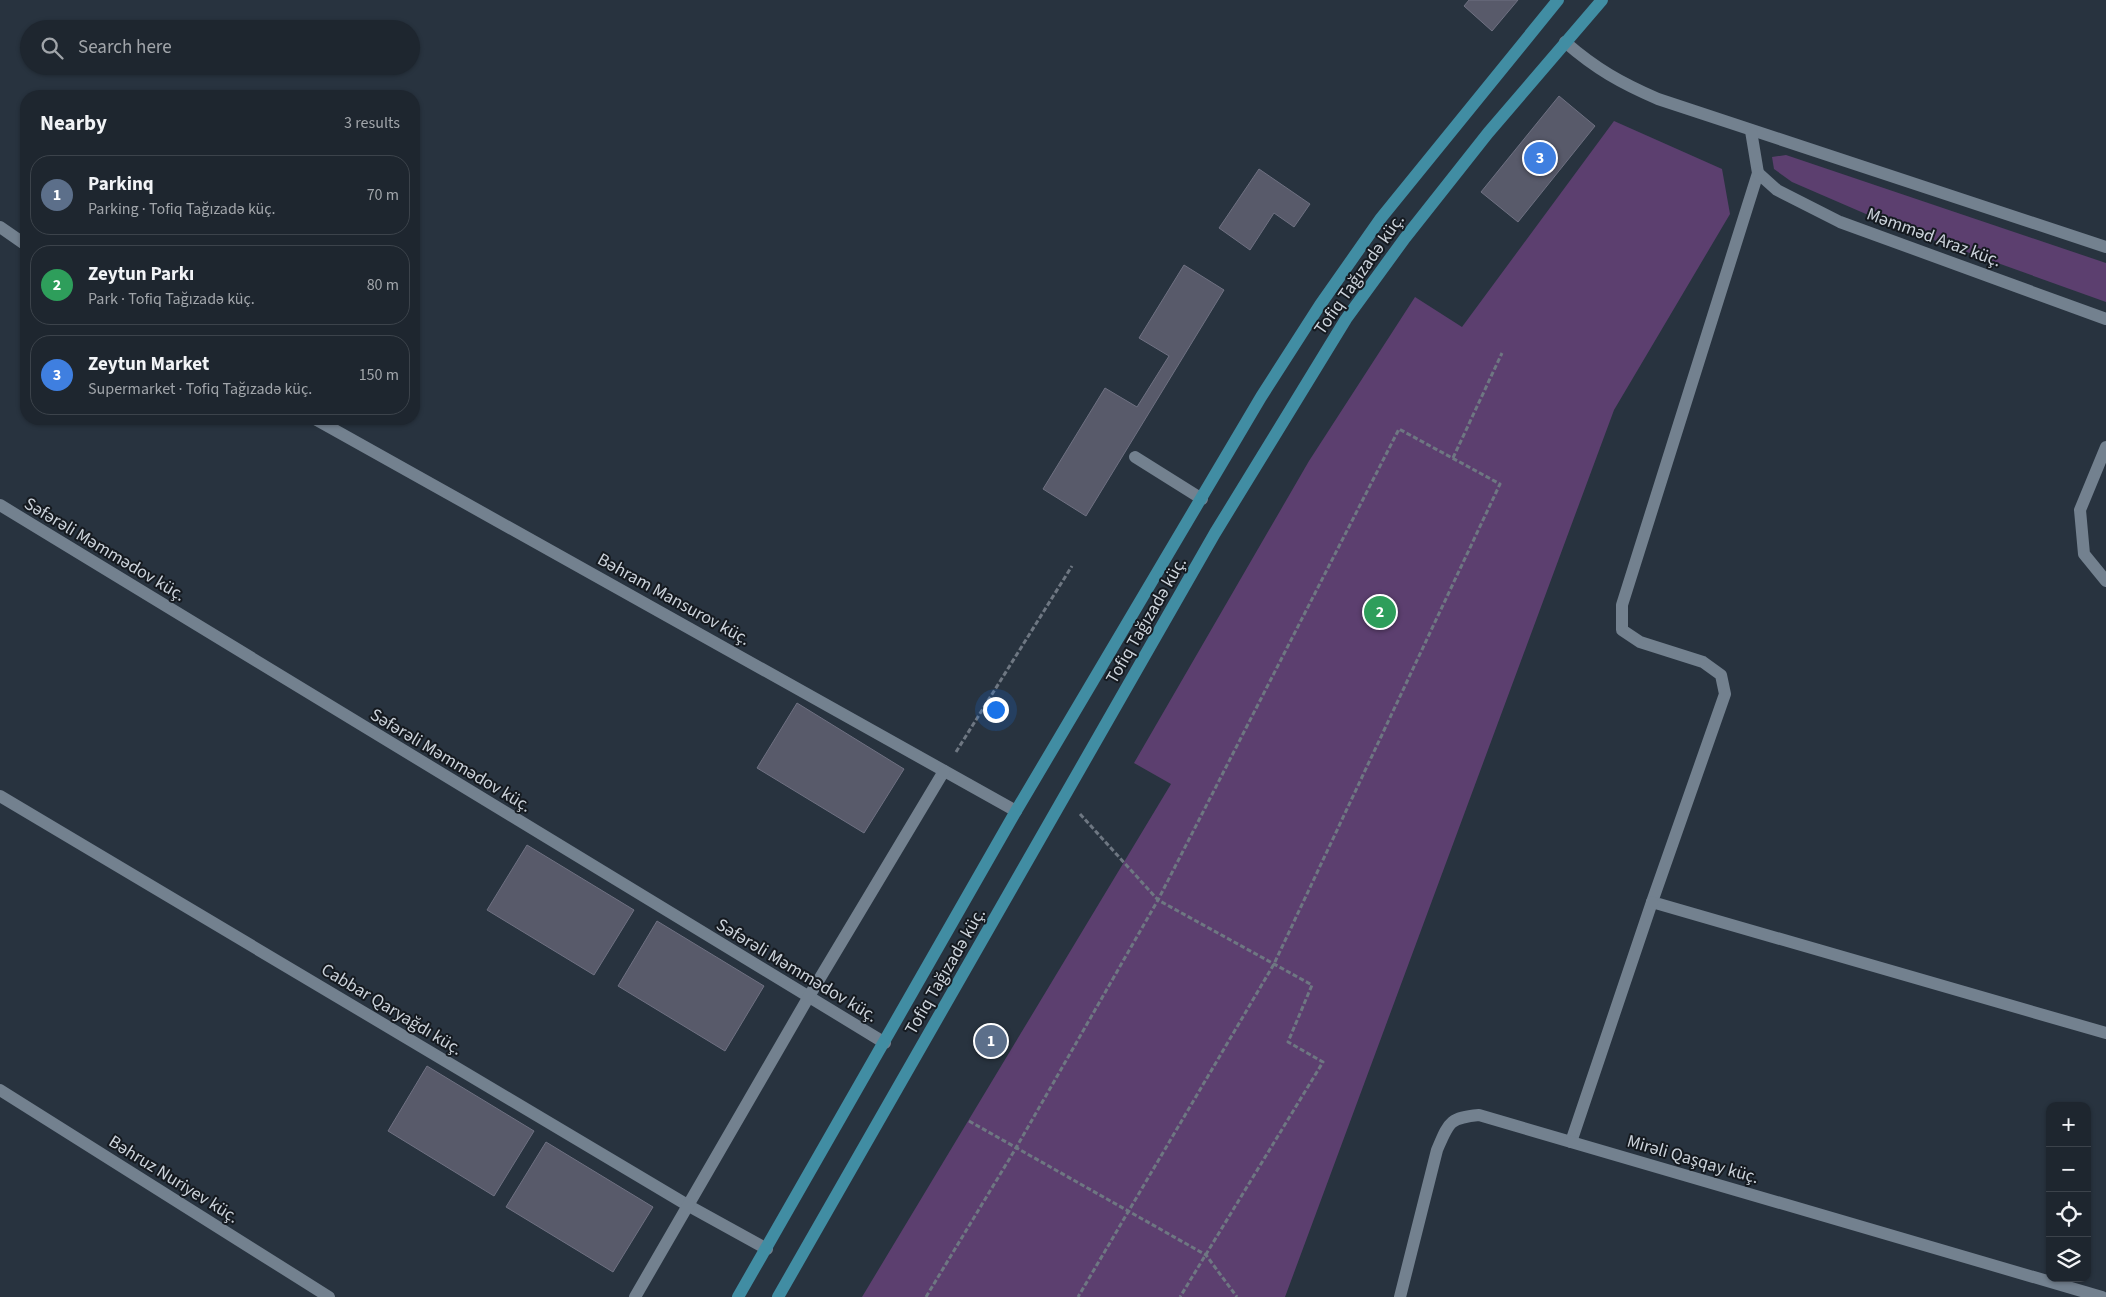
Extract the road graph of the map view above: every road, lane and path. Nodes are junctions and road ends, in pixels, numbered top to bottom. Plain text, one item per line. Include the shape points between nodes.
1 (1558, 0) edge
2 (1602, 0) edge
3 (1565, 42) junction
4 (1751, 131) junction
5 (1758, 173) junction
6 (0, 227) edge
7 (20, 241) edge
8 (2106, 247) edge
9 (2106, 319) edge
10 (1502, 353) dead end
11 (326, 425) edge
12 (2106, 447) edge
13 (1135, 457) dead end
14 (1453, 458) junction
15 (1202, 500) junction
16 (0, 505) edge
17 (1072, 566) dead end
18 (2106, 581) edge
19 (944, 771) junction
20 (0, 796) edge
21 (1065, 797) junction
22 (1016, 811) junction
23 (1158, 900) junction
24 (1652, 902) junction
25 (1274, 964) junction
26 (808, 998) junction
27 (2106, 1033) edge
28 (884, 1043) junction
29 (0, 1090) edge
30 (969, 1121) dead end
31 (1571, 1142) junction
32 (1016, 1148) junction
33 (688, 1206) junction
34 (1130, 1211) junction
35 (767, 1249) junction
36 (1206, 1255) junction
37 (329, 1297) edge
38 (635, 1297) edge
39 (738, 1297) edge
40 (778, 1297) edge
41 (926, 1297) edge
42 (1078, 1297) edge
43 (1180, 1297) edge
44 (1237, 1297) edge
45 (1400, 1297) edge
46 (2102, 1297) edge

1 - 15 main road, Tofiq Tağızadə küç. via 1381,218 1272,380
2 - 3 main road, Tofiq Tağızadə küç.
3 - 4 street via 1618,82
3 - 21 main road, Tofiq Tağızadə küç. via 1404,238 1346,319 1215,532
4 - 5 street
4 - 8 street
5 - 9 street, Məmməd Araz küç. via 1777,190 1840,222
5 - 24 street via 1622,604 1622,630 1640,642 1703,662 1721,675 1725,694
6 - 7 street
10 - 14 path
11 - 19 street, Bəhram Mansurov küç.
12 - 18 street via 2080,510 2084,554
13 - 15 street
14 - 23 path via 1399,429
14 - 25 path via 1500,484
15 - 22 main road, Tofiq Tağızadə küç.
16 - 26 street, Səfərəli Məmmədov küç.
17 - 19 path
19 - 22 street, Bəhram Mansurov küç.
19 - 26 street
20 - 33 street, Cabbar Qaryağdı küç.
21 - 23 path
21 - 40 main road, Tofiq Tağızadə küç.
22 - 28 main road, Tofiq Tağızadə küç.
23 - 25 path
23 - 32 path
24 - 27 street
24 - 31 street
25 - 34 path
25 - 36 path via 1312,985 1288,1042 1323,1062
26 - 28 street, Səfərəli Məmmədov küç.
26 - 33 street
28 - 35 main road, Tofiq Tağızadə küç.
29 - 37 street, Bəhruz Nuriyev küç.
30 - 32 path
31 - 45 street, Mirəli Qaşqay küç. via 1479,1115 1458,1117 1446,1127 1437,1150
31 - 46 street, Mirəli Qaşqay küç.
32 - 34 path
32 - 41 path
33 - 35 street, Cabbar Qaryağdı küç.
33 - 38 street
34 - 36 path
34 - 42 path
35 - 39 main road, Tofiq Tağızadə küç.
36 - 43 path
36 - 44 path

